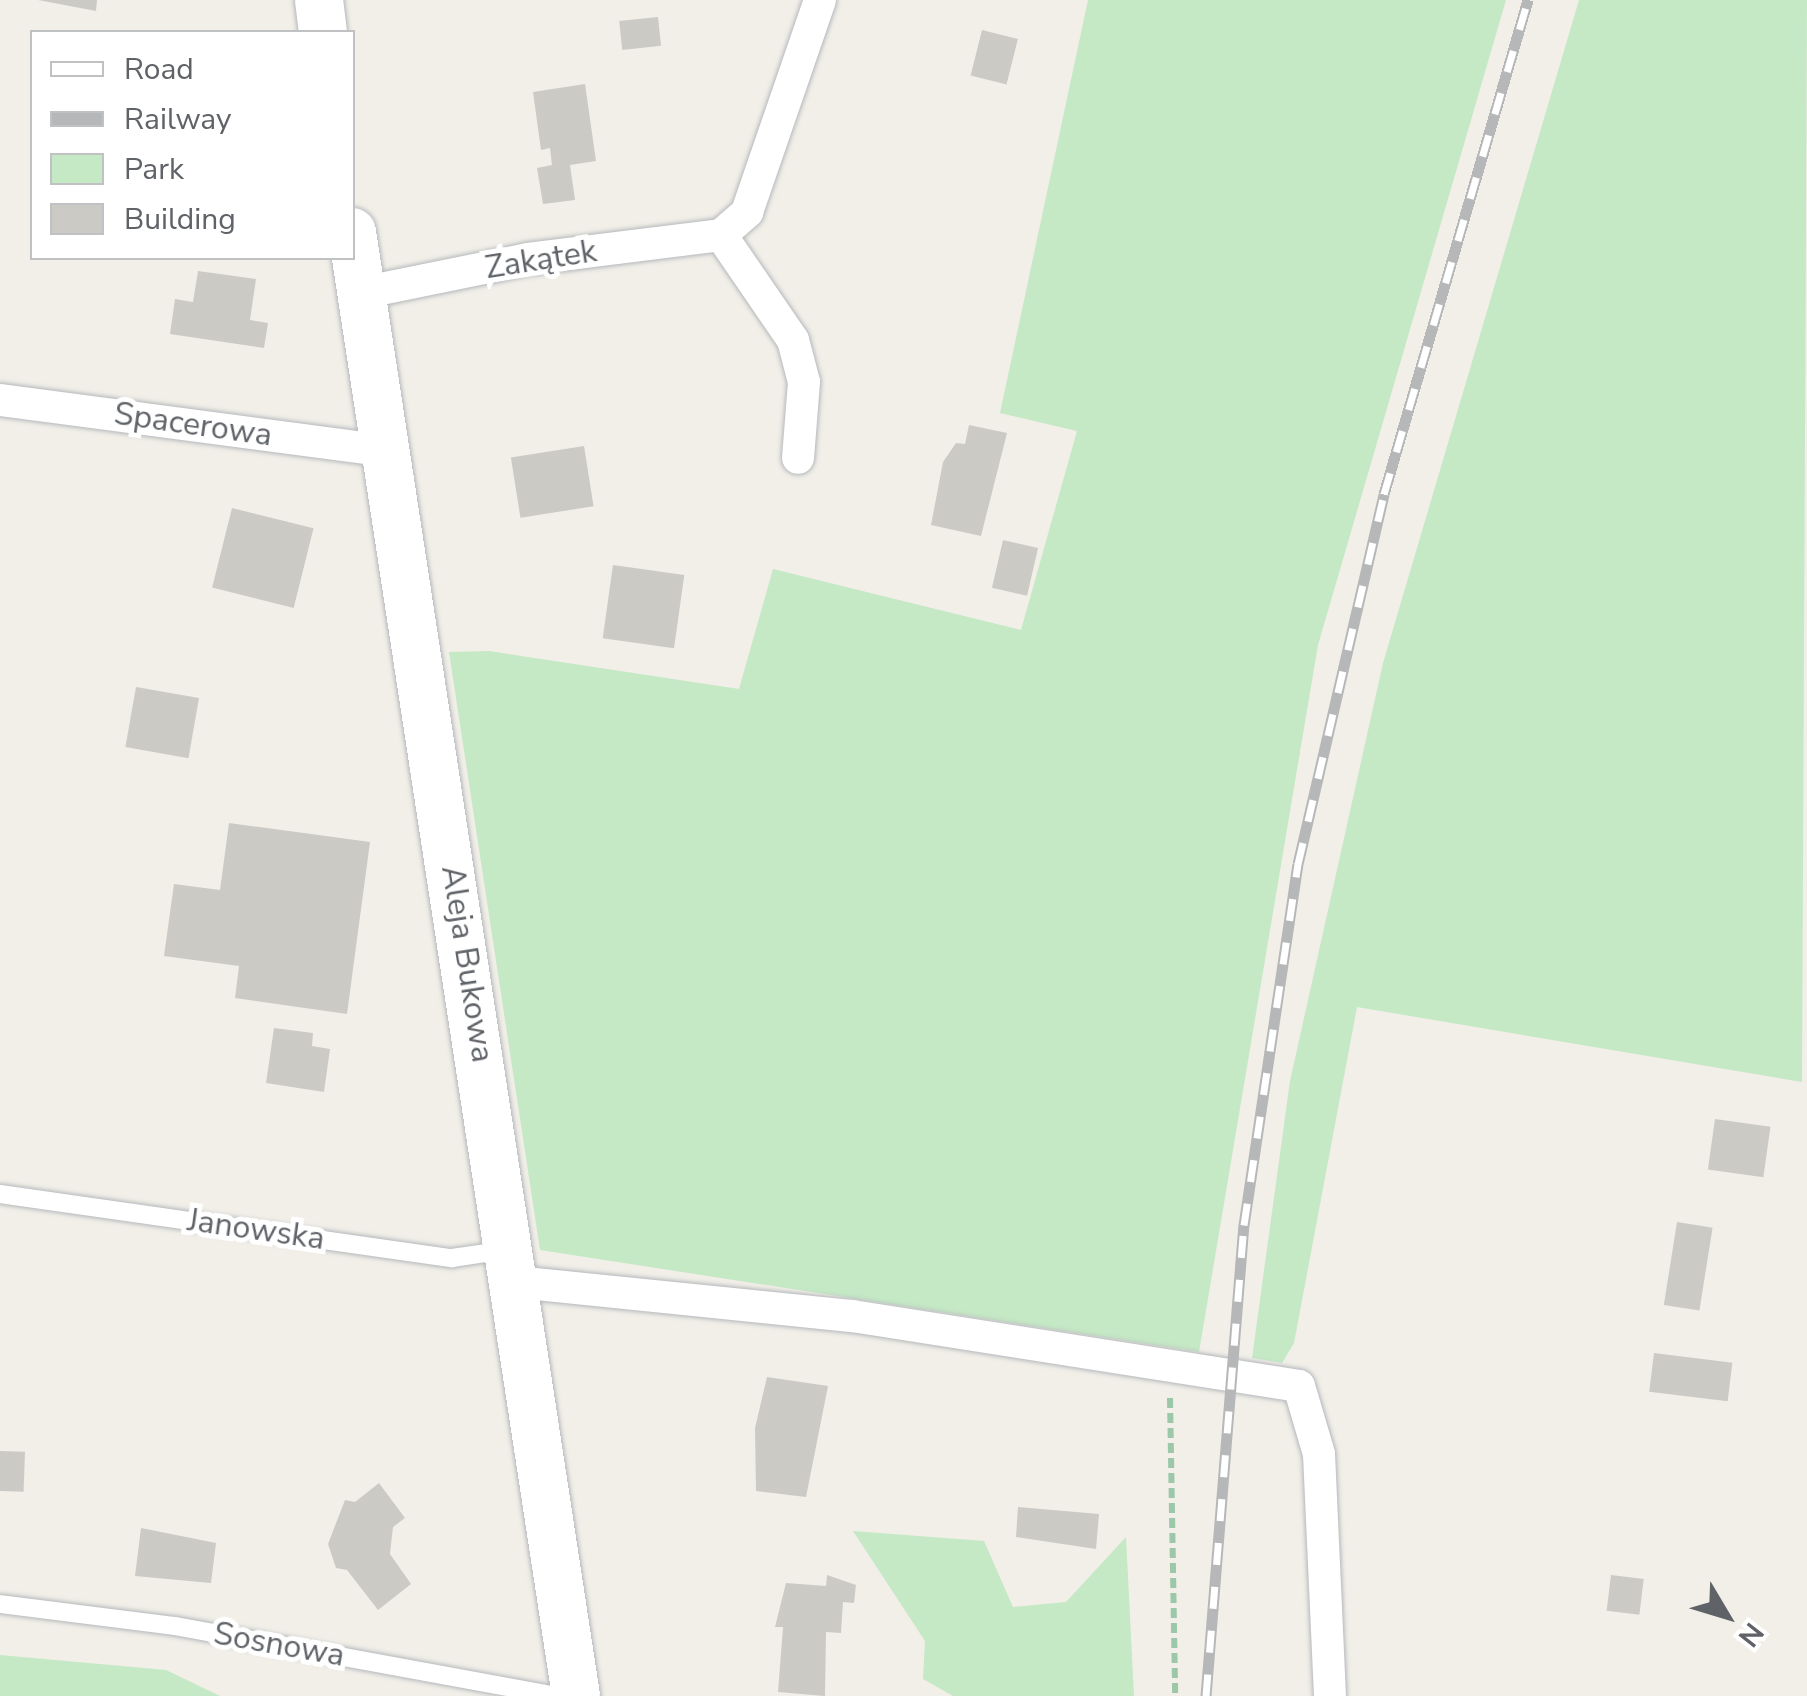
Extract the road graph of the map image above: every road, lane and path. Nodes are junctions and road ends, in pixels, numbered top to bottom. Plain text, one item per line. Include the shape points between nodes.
1 (318, 0) edge
2 (820, 0) edge
3 (323, 30) edge
4 (721, 235) junction
5 (355, 252) edge
6 (361, 293) junction
7 (0, 400) edge
8 (387, 451) junction
9 (798, 458) dead end
10 (0, 1194) edge
11 (513, 1266) junction
12 (1163, 1364) junction
13 (0, 1604) edge
14 (557, 1696) edge
15 (576, 1696) edge
16 (1175, 1696) edge
17 (1330, 1696) edge

1 - 3 street
2 - 4 street via 747,212
4 - 6 street, Zakątek via 528,260
4 - 9 street via 793,340 804,382
5 - 6 street, Aleja Bukowa
6 - 8 street, Aleja Bukowa
7 - 8 street, Spacerowa
8 - 11 street, Aleja Bukowa
10 - 11 lane, Janowska
11 - 12 street
11 - 15 street, Aleja Bukowa
12 - 16 path via 1176,1424
12 - 17 street via 1299,1386 1318,1454
13 - 14 lane, Sosnowa via 175,1626

